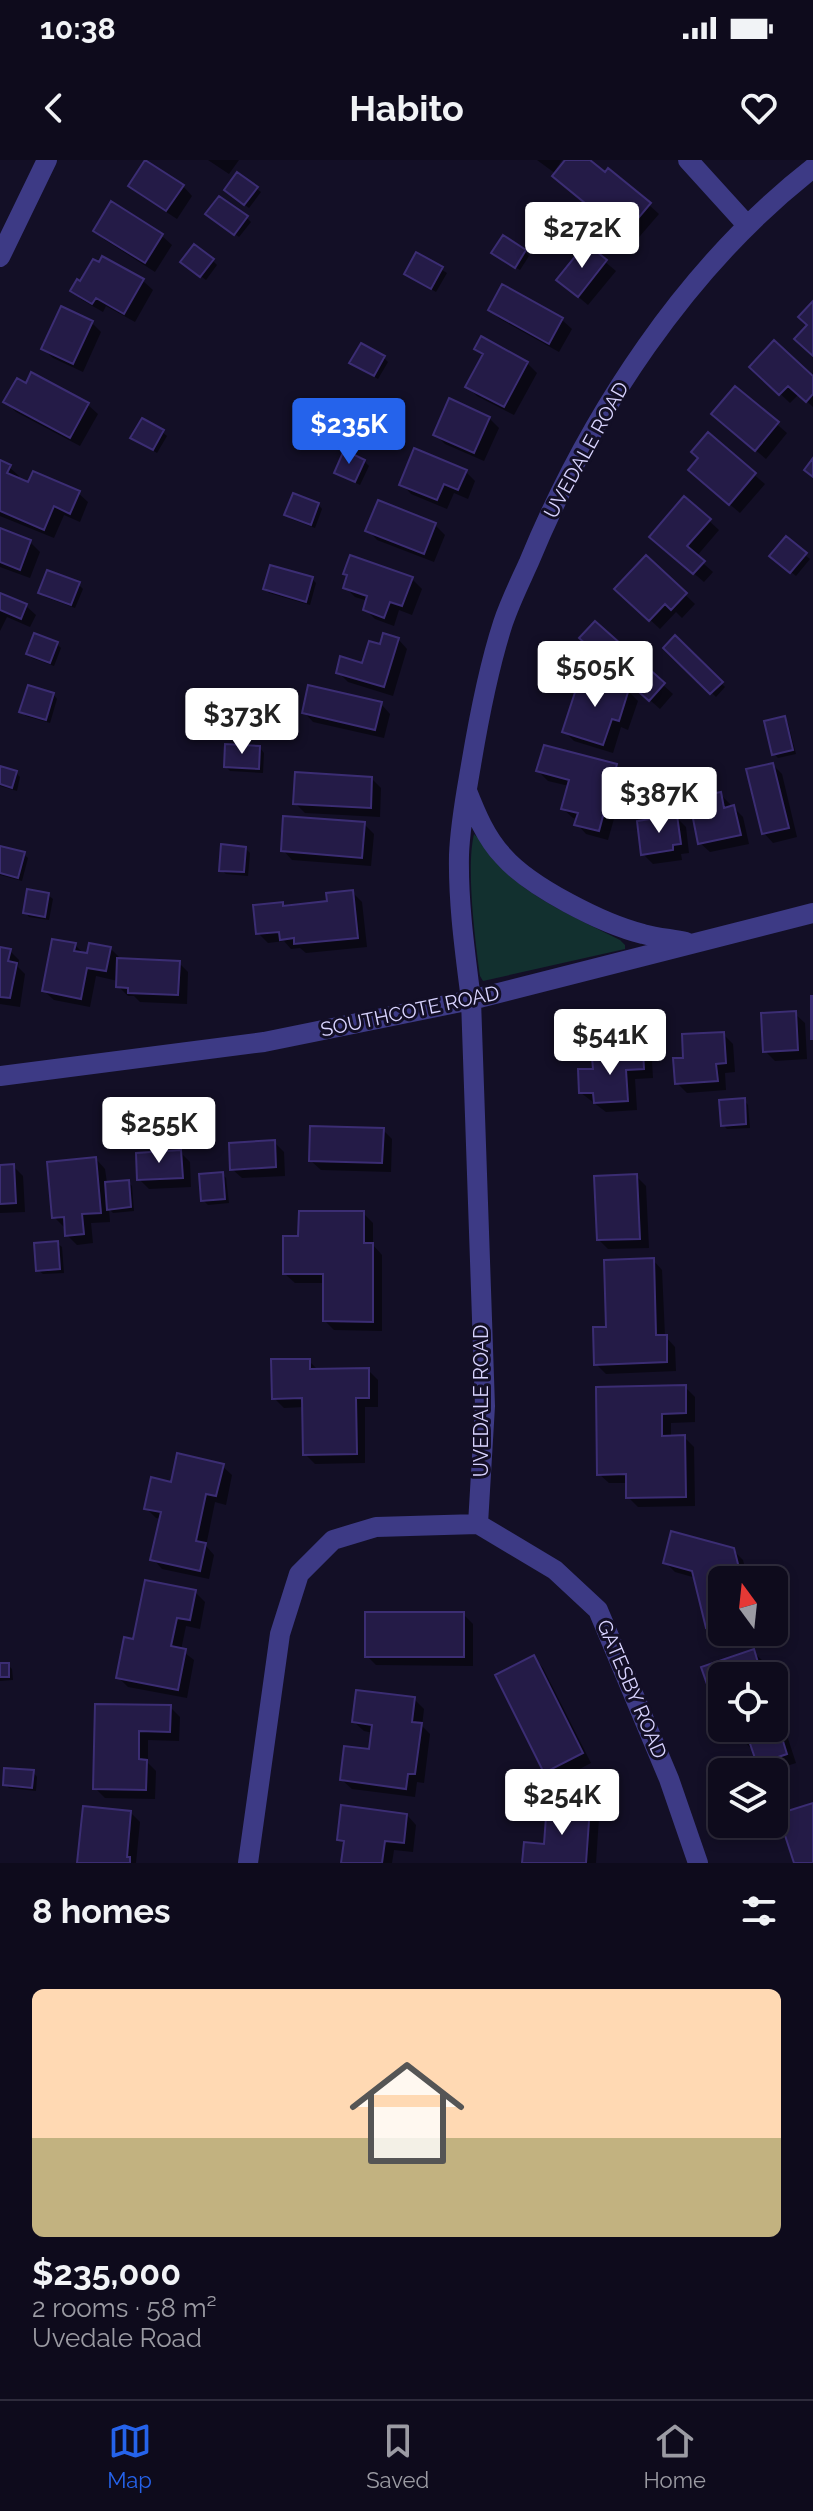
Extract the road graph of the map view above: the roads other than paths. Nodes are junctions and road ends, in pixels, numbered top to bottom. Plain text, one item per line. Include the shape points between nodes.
1 (47, 160) edge
2 (688, 160) edge
3 (813, 168) edge
4 (747, 225) junction
5 (0, 257) edge
6 (466, 791) junction
7 (813, 913) edge
8 (694, 943) junction
9 (471, 1000) junction
10 (0, 1076) edge
11 (478, 1524) junction
12 (248, 1863) edge
13 (698, 1863) edge

1 - 5 street
2 - 4 street
3 - 4 street, UVEDALE ROAD
4 - 6 street, UVEDALE ROAD via 639,356 544,524 503,622 482,698
6 - 8 street via 503,857 529,878 611,923
6 - 9 street, UVEDALE ROAD via 459,855
7 - 8 street, SOUTHCOTE ROAD
8 - 9 street, SOUTHCOTE ROAD
9 - 10 street, SOUTHCOTE ROAD via 264,1042
9 - 11 street, UVEDALE ROAD via 485,1406
11 - 12 street via 376,1527 333,1540 299,1574 280,1634
11 - 13 street, GATESBY ROAD via 555,1570 598,1610

